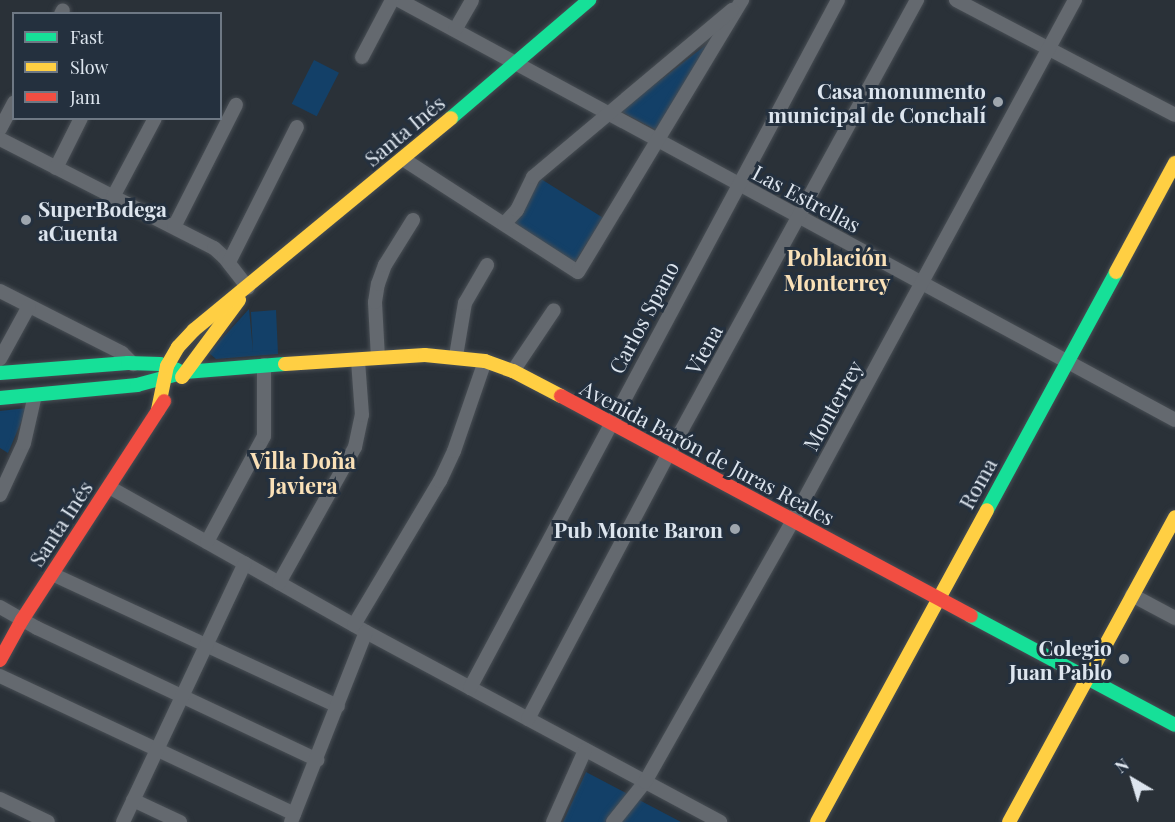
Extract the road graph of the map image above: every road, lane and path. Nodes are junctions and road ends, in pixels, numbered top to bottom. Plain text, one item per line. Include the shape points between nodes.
1 (392, 0) edge
2 (399, 0) edge
3 (472, 0) edge
4 (589, 0) edge
5 (838, 0) edge
6 (917, 0) edge
7 (956, 0) edge
8 (1075, 0) edge
9 (740, 1) edge
10 (455, 30) junction
11 (1048, 49) junction
12 (362, 57) dead end
13 (515, 63) junction
14 (236, 105) dead end
15 (12, 107) edge
16 (608, 114) junction
17 (1175, 115) edge
18 (80, 120) edge
19 (154, 120) edge
20 (297, 127) dead end
21 (0, 129) edge
22 (0, 139) edge
23 (658, 142) junction
24 (403, 159) junction
25 (1175, 163) edge
26 (56, 168) junction
27 (738, 185) junction
28 (114, 197) junction
29 (798, 218) junction
30 (413, 220) dead end
31 (504, 224) junction
32 (174, 227) junction
33 (228, 262) junction
34 (487, 265) dead end
35 (922, 284) junction
36 (247, 289) junction
37 (0, 291) edge
38 (29, 306) junction
39 (554, 309) dead end
40 (456, 356) junction
41 (378, 358) junction
42 (0, 359) edge
43 (358, 360) junction
44 (484, 361) junction
45 (1067, 362) junction
46 (133, 364) junction
47 (264, 365) junction
48 (166, 366) junction
49 (513, 371) junction
50 (185, 372) junction
51 (0, 374) edge
52 (163, 380) junction
53 (35, 395) junction
54 (0, 398) edge
55 (158, 410) junction
56 (1175, 420) edge
57 (610, 423) junction
58 (668, 455) junction
59 (109, 487) junction
60 (0, 495) edge
61 (1175, 518) edge
62 (792, 522) junction
63 (207, 542) junction
64 (245, 564) junction
65 (52, 573) junction
66 (279, 583) junction
67 (1132, 596) junction
68 (938, 600) junction
69 (0, 607) edge
70 (1175, 618) edge
71 (22, 620) junction
72 (360, 628) junction
73 (207, 645) junction
74 (0, 660) edge
75 (0, 676) edge
76 (1087, 678) junction
77 (470, 688) junction
78 (182, 697) junction
79 (338, 706) junction
80 (528, 719) junction
81 (1175, 725) edge
82 (157, 750) junction
83 (585, 750) junction
84 (317, 760) junction
85 (645, 782) junction
86 (0, 799) edge
87 (134, 800) junction
88 (293, 818) edge
89 (715, 821) edge
90 (48, 822) edge
91 (123, 822) edge
92 (180, 822) edge
93 (553, 822) edge
94 (613, 822) edge
95 (817, 822) edge
96 (1009, 822) edge

1 - 12 street
2 - 10 street, Las Estrellas
3 - 10 street
4 - 13 street, Santa Inés
5 - 27 street, Carlos Spano
6 - 29 street, Viena
7 - 11 street
8 - 11 street, Monterrey
9 - 16 street
9 - 23 street
10 - 13 street, Las Estrellas
11 - 17 street
11 - 35 street, Monterrey
13 - 16 street, Las Estrellas
13 - 24 street, Santa Inés
14 - 32 street
15 - 21 street
16 - 23 street, Las Estrellas
16 - 31 street via 533,177 517,210
18 - 26 street
19 - 28 street
20 - 33 street
22 - 26 street
23 - 27 street, Las Estrellas
23 - 31 street via 578,272
24 - 31 street
24 - 36 street, Santa Inés
25 - 45 street, Roma
26 - 28 street
27 - 29 street, Las Estrellas
27 - 57 street, Carlos Spano
28 - 32 street
29 - 35 street, Las Estrellas
29 - 58 street, Viena
30 - 41 street via 378,284
32 - 33 street via 214,248
33 - 36 street
34 - 40 street via 465,303
35 - 45 street, Las Estrellas
35 - 62 street, Monterrey
36 - 48 street, Santa Inés via 199,325
36 - 50 street, Santa Inés
37 - 38 street
38 - 42 street
38 - 46 street via 122,353
39 - 49 street
40 - 41 street, Avenida Barón de Juras Reales
40 - 44 street, Avenida Barón de Juras Reales
41 - 43 street, Avenida Barón de Juras Reales
43 - 47 street, Avenida Barón de Juras Reales
43 - 66 street via 362,415 355,447
44 - 49 street, Avenida Barón de Juras Reales
44 - 72 street via 454,451
45 - 56 street, Las Estrellas
45 - 68 street, Roma
46 - 48 street, Avenida Barón de Juras Reales
46 - 51 street, Avenida Barón de Juras Reales
47 - 50 street, Avenida Barón de Juras Reales
47 - 63 street via 264,436
48 - 50 street, Avenida Barón de Juras Reales
48 - 52 street, Santa Inés
49 - 57 street, Avenida Barón de Juras Reales
50 - 52 street, Avenida Barón de Juras Reales
50 - 55 street, Santa Inés
52 - 53 street, Avenida Barón de Juras Reales
52 - 55 street, Santa Inés
53 - 54 street, Avenida Barón de Juras Reales
53 - 60 street via 24,443
55 - 59 street, Santa Inés
57 - 58 street, Avenida Barón de Juras Reales
57 - 77 street, Carlos Spano
58 - 62 street, Avenida Barón de Juras Reales
58 - 80 street, Viena
59 - 63 street
59 - 65 street, Santa Inés
61 - 67 street
62 - 68 street, Avenida Barón de Juras Reales
62 - 85 street, Monterrey
63 - 64 street
64 - 66 street
64 - 73 street
65 - 71 street, Santa Inés
65 - 73 street
66 - 72 street
67 - 70 street
67 - 76 street
68 - 76 street, Avenida Barón de Juras Reales
68 - 95 street, Roma
69 - 71 street
71 - 74 street, Santa Inés
71 - 78 street
72 - 77 street
72 - 79 street
73 - 78 street
73 - 79 street
75 - 82 street
76 - 81 street, Avenida Barón de Juras Reales
76 - 96 street
77 - 80 street
78 - 82 street
78 - 84 street
79 - 84 street
80 - 83 street
82 - 87 street
82 - 88 street
83 - 85 street
83 - 93 street
84 - 88 street
85 - 89 street
85 - 94 street, Monterrey
86 - 90 street
87 - 91 street
87 - 92 street

